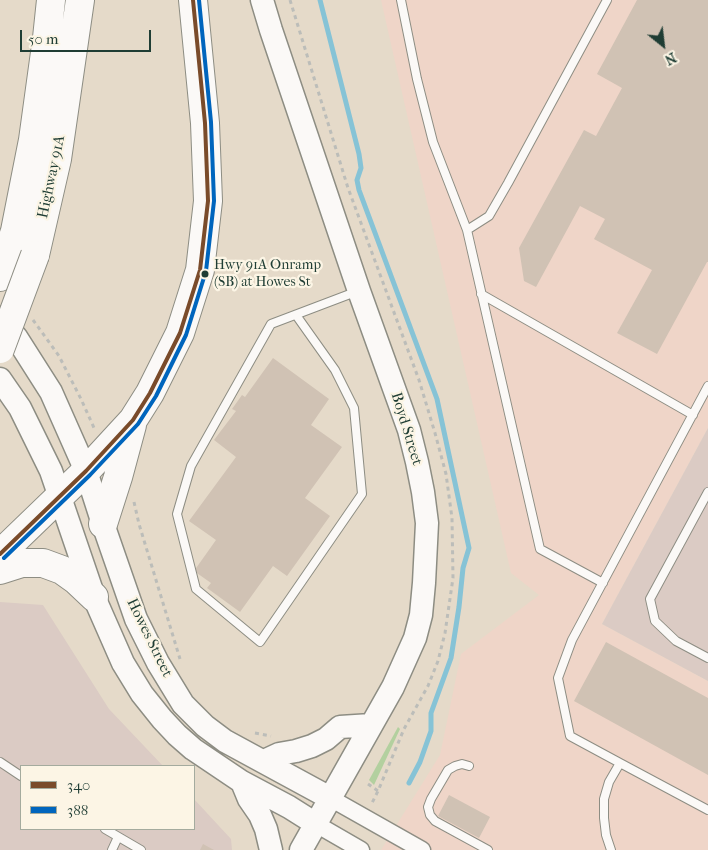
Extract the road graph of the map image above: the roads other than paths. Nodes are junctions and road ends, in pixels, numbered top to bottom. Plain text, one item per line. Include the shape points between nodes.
1 (51, 0) edge
2 (80, 0) edge
3 (193, 0) edge
4 (262, 0) edge
5 (401, 0) edge
6 (607, 0) edge
7 (467, 230) junction
8 (0, 277) edge
9 (360, 291) junction
10 (482, 294) junction
11 (296, 315) junction
12 (0, 318) edge
13 (0, 349) edge
14 (0, 379) edge
15 (708, 386) edge
16 (693, 415) junction
17 (133, 420) junction
18 (86, 471) junction
19 (708, 492) edge
20 (60, 496) junction
21 (103, 524) junction
22 (0, 554) edge
23 (0, 570) edge
24 (603, 583) junction
25 (94, 597) junction
26 (708, 658) edge
27 (371, 725) junction
28 (264, 761) junction
29 (0, 762) edge
30 (620, 762) junction
31 (469, 766) dead end
32 (20, 775) edge
33 (242, 782) junction
34 (330, 798) junction
35 (708, 810) edge
36 (316, 824) junction
37 (107, 830) edge
38 (118, 837) junction
39 (112, 850) edge
40 (141, 850) edge
41 (272, 850) edge
42 (301, 850) edge
43 (361, 850) edge
44 (422, 850) edge
45 (488, 850) edge
46 (611, 850) edge

1 - 8 highway, Highway 91A via 33,140 15,231
2 - 13 highway, Highway 91A, bridge via 57,159 35,255
3 - 17 highway via 205,123 208,201 200,270 180,333
4 - 9 main road, Boyd Street
5 - 7 lane via 433,142
6 - 7 lane via 488,216
7 - 10 lane
9 - 11 lane
9 - 27 main road, Boyd Street via 409,430 418,462 426,523 421,615 415,638
10 - 16 lane
10 - 24 lane via 540,549
11 - 11 lane via 271,324 191,466 177,514 196,589 260,642 362,494 354,408 335,370
12 - 18 main road, Howes Street via 51,392
14 - 20 main road, Howes Street via 20,408
15 - 16 lane
16 - 24 lane
17 - 18 highway
17 - 21 highway
18 - 20 highway
18 - 21 main road, Howes Street
19 - 26 lane via 650,599 655,621 676,641
20 - 22 highway
20 - 25 main road, Howes Street
21 - 28 main road, Howes Street via 136,619 183,704 205,726
23 - 25 highway via 22,562 43,563 62,570
24 - 30 lane via 572,640 558,678 570,736
25 - 33 main road, Howes Street via 123,662 142,694 177,735
27 - 28 main road via 340,727 312,746
27 - 34 main road, Boyd Street
28 - 34 main road, Howes Street
29 - 32 lane
30 - 35 lane
30 - 46 lane via 604,799 606,835
31 - 45 lane via 462,764 448,770 428,807 435,821
33 - 36 main road, Howes Street
33 - 41 main road via 260,815
34 - 36 main road, Boyd Street
34 - 44 street, Howes Street
36 - 42 main road, Boyd Street
36 - 43 street, Howes Street
37 - 38 lane
38 - 39 lane
38 - 40 lane

